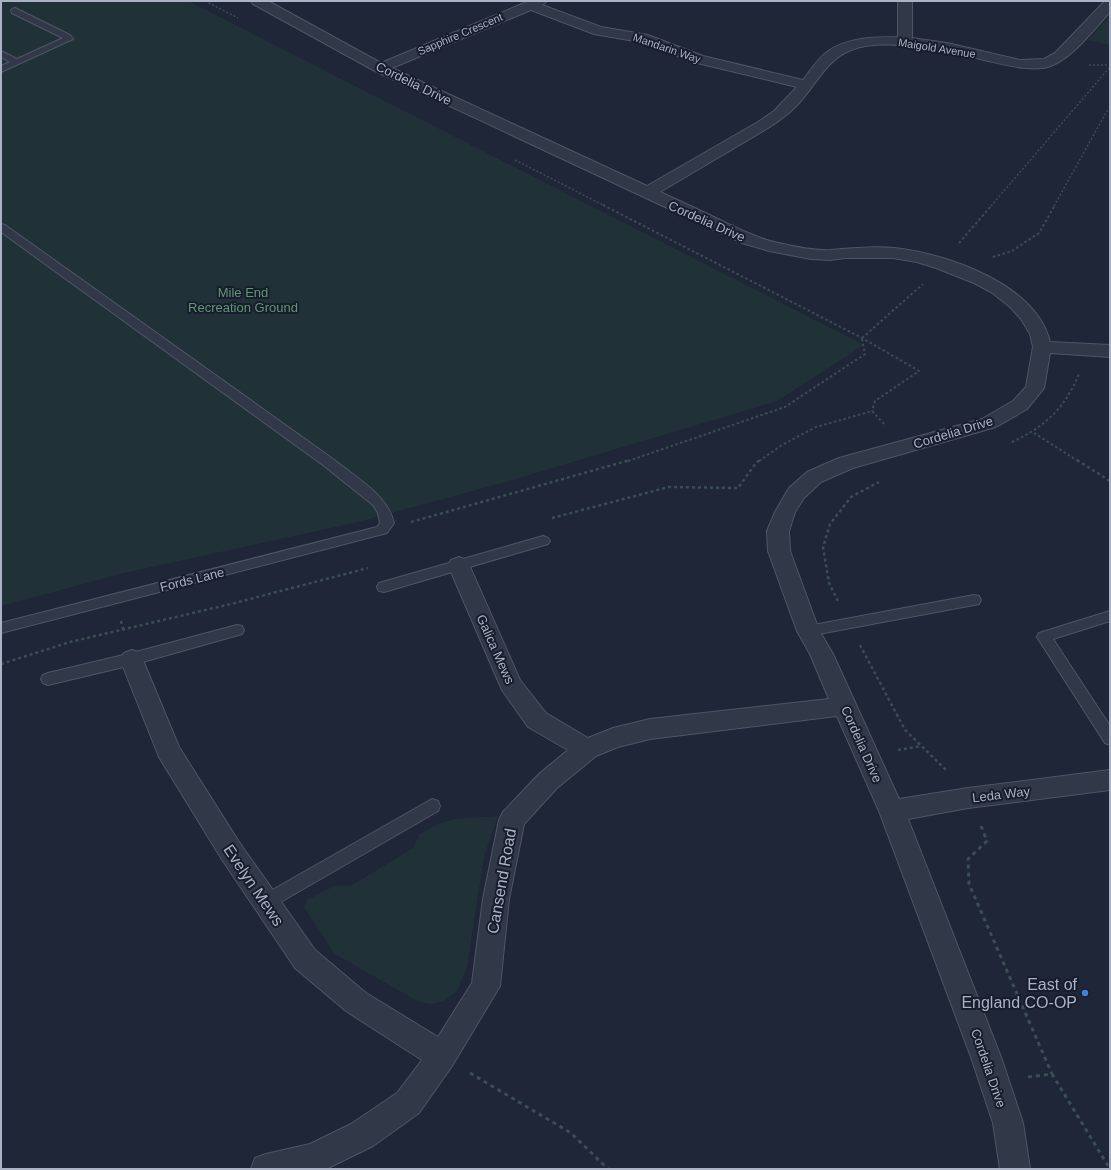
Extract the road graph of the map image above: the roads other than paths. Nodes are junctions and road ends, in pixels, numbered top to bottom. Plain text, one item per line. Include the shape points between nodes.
1 (258, 1) edge
2 (905, 1) edge
3 (535, 3) edge
4 (1110, 4) edge
5 (15, 11) dead end
6 (905, 41) junction
7 (1, 54) edge
8 (17, 62) junction
9 (380, 68) junction
10 (1, 69) edge
11 (806, 85) junction
12 (646, 193) junction
13 (1, 227) edge
14 (1042, 347) junction
15 (1110, 351) edge
16 (543, 541) dead end
17 (459, 565) junction
18 (384, 587) dead end
19 (974, 600) dead end
20 (1110, 616) edge
21 (1, 628) edge
22 (237, 630) dead end
23 (808, 631) junction
24 (132, 659) junction
25 (48, 679) dead end
26 (845, 706) junction
27 (1110, 739) edge
28 (587, 749) junction
29 (1110, 780) edge
30 (432, 806) dead end
31 (892, 811) junction
32 (266, 902) junction
33 (442, 1056) junction
34 (297, 1166) edge
35 (266, 1169) edge
36 (1015, 1169) edge

1 - 9 street, Cordelia Drive
2 - 6 street
3 - 9 street, Sapphire Crescent
3 - 11 street, Mandarin Way via 593,29 643,38 698,59
4 - 6 street, Maigold Avenue via 1060,56 1047,62 1020,64 946,47
5 - 8 lane via 69,39
6 - 11 street, Maigold Avenue via 864,42 838,50
7 - 8 lane
8 - 10 lane
9 - 12 street, Cordelia Drive
11 - 12 street, Maigold Avenue via 794,100 763,126
12 - 14 street, Cordelia Drive via 728,231 769,246 830,255 893,253 942,264 980,279 1015,302 1029,316 1039,334
13 - 21 lane, Fords Lane via 328,462 378,502 385,513 387,523 382,530
14 - 15 street
14 - 23 street, Cordelia Drive via 1036,388 1020,405 989,424 846,463 814,477 796,493 778,531 779,552
16 - 17 lane
17 - 18 lane
17 - 28 street, Galica Mews via 510,684 537,720
19 - 23 lane
20 - 27 lane via 1044,637
22 - 24 lane
23 - 26 street, Cordelia Drive via 822,654
24 - 25 lane
24 - 32 street, Evelyn Mews via 168,750 230,850
26 - 28 street, Cansend Road via 650,729 613,738
26 - 31 street, Cordelia Drive
28 - 33 street, Cansend Road via 548,781 512,820 496,899 486,986
29 - 31 street, Leda Way via 968,798
30 - 32 lane
31 - 36 street, Cordelia Drive via 986,1057 1008,1123
32 - 33 street, Evelyn Mews via 305,960 356,1002
33 - 34 street, Cansend Road via 408,1102 362,1135
34 - 35 street, Cansend Road

